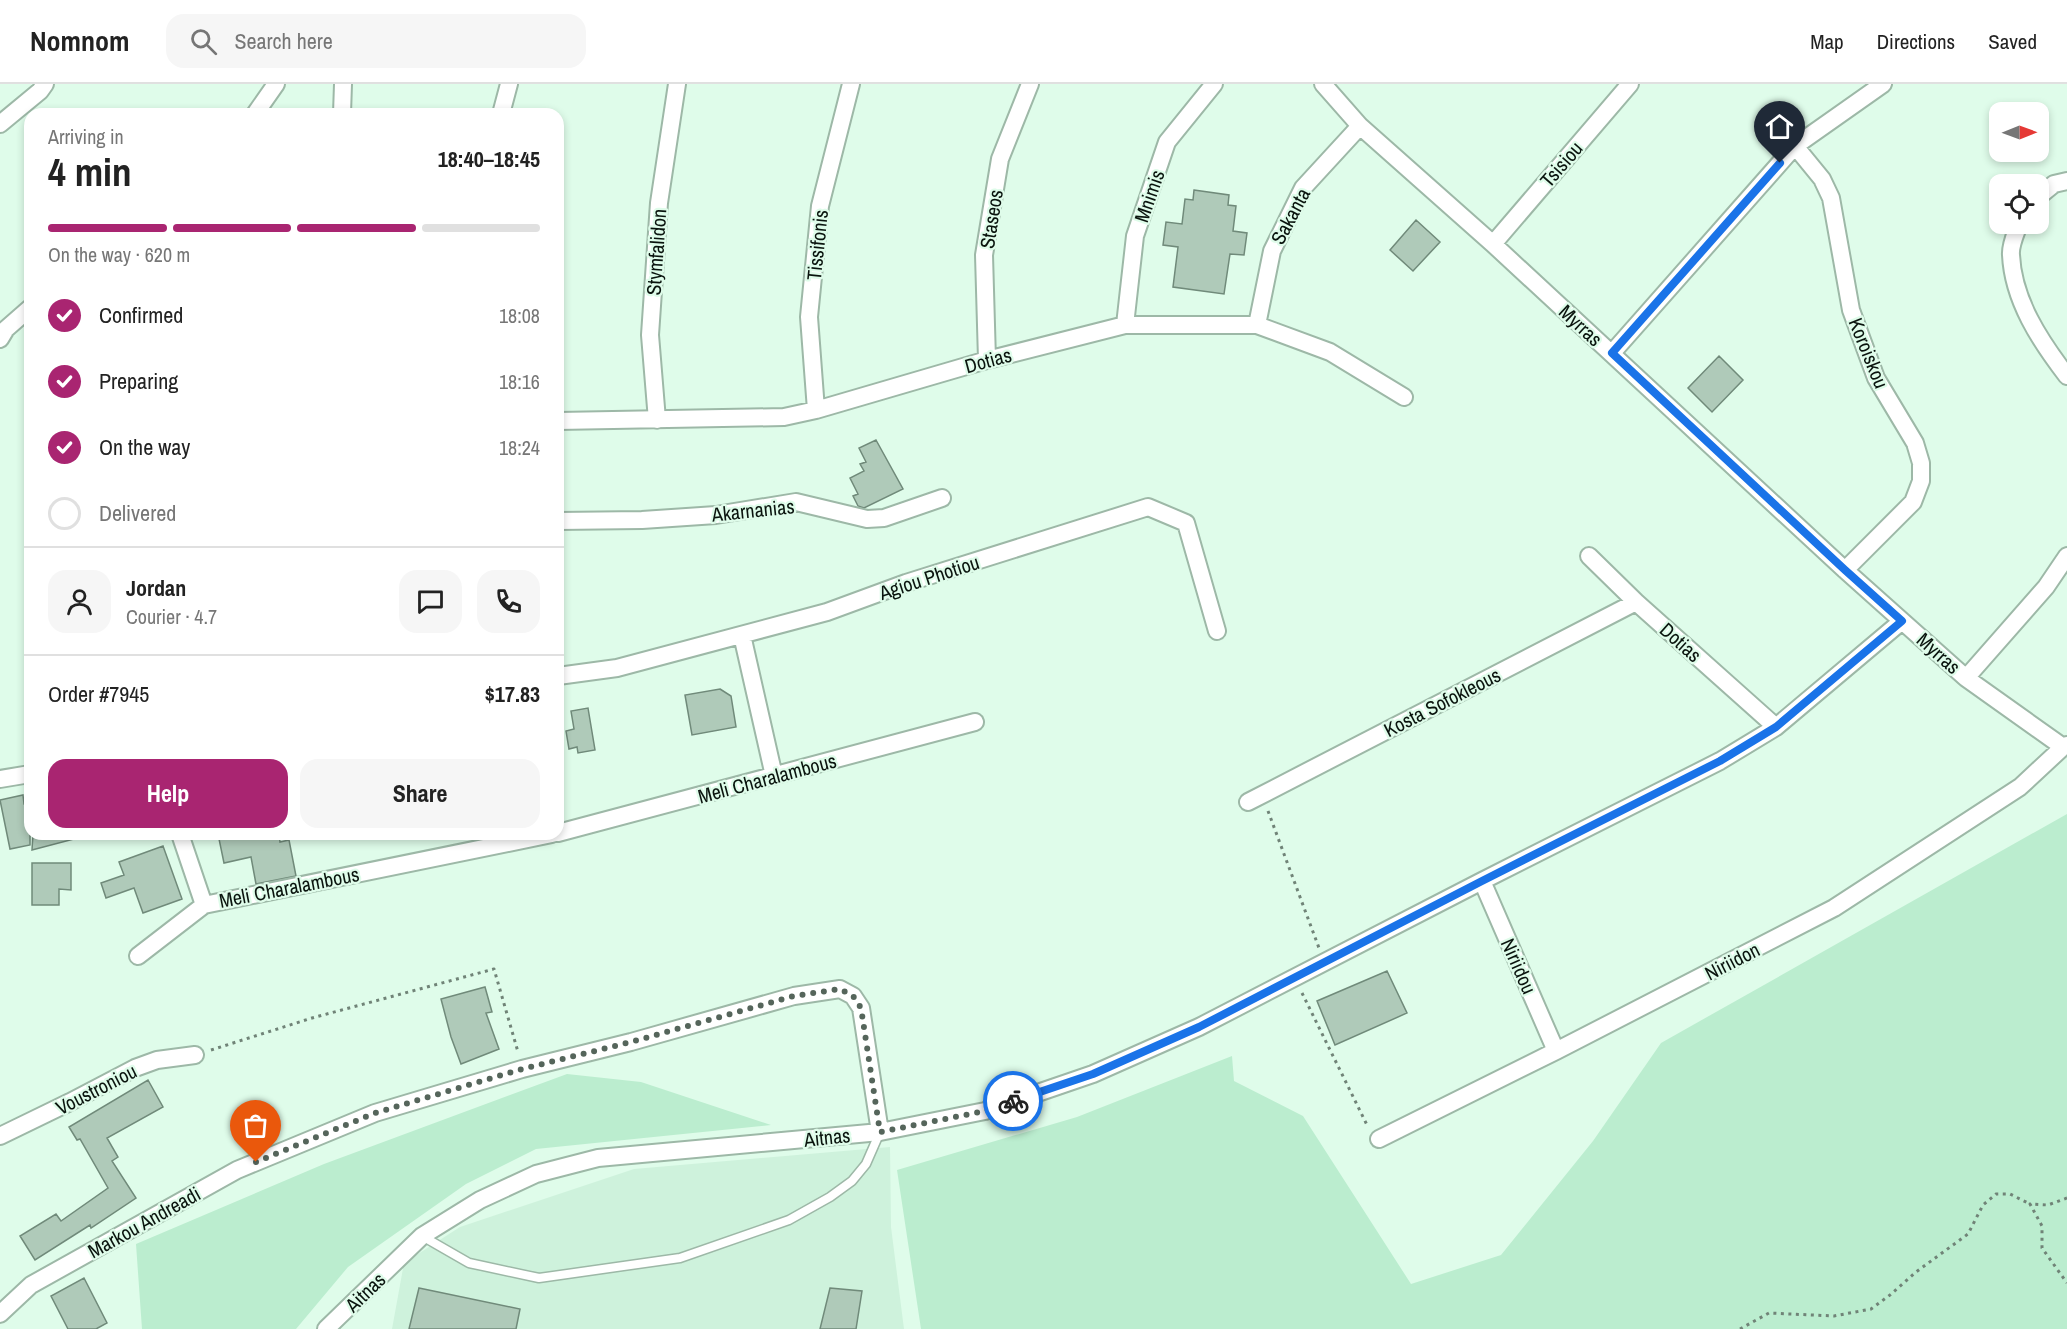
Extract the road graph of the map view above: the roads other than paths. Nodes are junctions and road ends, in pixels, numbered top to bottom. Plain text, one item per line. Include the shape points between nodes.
1 (45, 84) edge
2 (276, 84) edge
3 (342, 84) edge
4 (509, 84) edge
5 (676, 84) edge
6 (851, 84) edge
7 (1030, 84) edge
8 (1214, 84) edge
9 (1323, 84) edge
10 (1630, 84) edge
11 (1883, 84) edge
12 (259, 108) edge
13 (342, 108) edge
14 (503, 108) edge
15 (0, 124) edge
16 (1360, 126) junction
17 (1795, 146) junction
18 (2067, 181) edge
19 (2049, 188) edge
20 (2016, 234) edge
21 (1493, 244) junction
22 (24, 313) edge
23 (1125, 325) junction
24 (1257, 325) junction
25 (0, 339) edge
26 (1612, 353) junction
27 (987, 360) junction
28 (2067, 376) edge
29 (1404, 397) dead end
30 (816, 410) junction
31 (657, 420) junction
32 (564, 421) edge
33 (942, 498) dead end
34 (564, 521) edge
35 (1589, 556) dead end
36 (2067, 556) edge
37 (1845, 570) junction
38 (1636, 602) junction
39 (1902, 621) junction
40 (1217, 631) dead end
41 (742, 634) junction
42 (564, 675) edge
43 (1966, 678) junction
44 (975, 722) dead end
45 (1776, 727) junction
46 (2065, 746) edge
47 (24, 775) edge
48 (774, 776) junction
49 (0, 779) edge
50 (1255, 799) road end
51 (564, 831) edge
52 (182, 840) edge
53 (522, 840) edge
54 (1482, 881) junction
55 (204, 904) junction
56 (138, 956) dead end
57 (1556, 1051) junction
58 (195, 1055) road end
59 (880, 1132) junction
60 (0, 1136) edge
61 (1379, 1138) road end
62 (422, 1236) junction
63 (0, 1314) edge
64 (326, 1329) edge

1 - 15 street
2 - 12 street
3 - 13 street
4 - 14 street
5 - 31 street, Stymfalidon via 659,202 650,335
6 - 30 street, Tissifonis via 820,206 809,317
7 - 27 street, Staseos via 1000,159 984,255
8 - 23 street, Mnimis via 1167,142 1135,236
9 - 16 street, Myrras
10 - 21 street, Tsisiou
11 - 17 street
16 - 21 street, Myrras
16 - 24 street, Sakanta via 1303,188 1272,251
17 - 26 street
17 - 37 street, Koroiskou via 1822,179 1831,198 1851,310 1876,378 1915,443 1921,463 1921,481 1913,502
18 - 19 street
20 - 28 street via 2011,253 2019,298
21 - 26 street, Myrras
22 - 25 street
23 - 24 street, Dotias
23 - 27 street, Dotias
24 - 29 street, Dotias via 1330,352
26 - 37 street, Myrras
27 - 30 street, Dotias
30 - 31 street, Dotias via 784,417
31 - 32 street, Dotias
33 - 34 street, Akarnanias via 884,519 867,519 796,502 716,514
35 - 38 street, Dotias
36 - 43 street via 2046,587
37 - 39 street, Myrras
38 - 45 street, Dotias
38 - 50 street, Kosta Sofokleous
39 - 43 street, Myrras
39 - 45 street, Aitnas
40 - 41 street, Agiou Photiou via 1186,523 1148,507 827,612
41 - 42 street, Agiou Photiou via 617,668
41 - 48 street
43 - 46 street, Myrras
44 - 48 street, Meli Charalambous
45 - 54 street, Aitnas via 1720,761
46 - 57 street, Niriidon via 2020,788 1834,908
47 - 49 street
48 - 51 street, Meli Charalambous
52 - 55 street, Meli Charalambous
53 - 55 street, Meli Charalambous
54 - 57 street, Niriidou
54 - 59 street, Aitnas via 1199,1027 1093,1074 985,1111
55 - 56 street
57 - 61 street, Niriidon
58 - 60 street, Voustroniou via 157,1060 135,1068
59 - 62 street, Aitnas via 598,1158 536,1174 480,1200
59 - 62 lane via 866,1164 852,1181 830,1197 789,1220 680,1258 539,1278 469,1263
59 - 63 street, Markou Andreadi via 861,1008 853,996 840,989 794,996 375,1113 237,1170 31,1285
62 - 64 street, Aitnas

